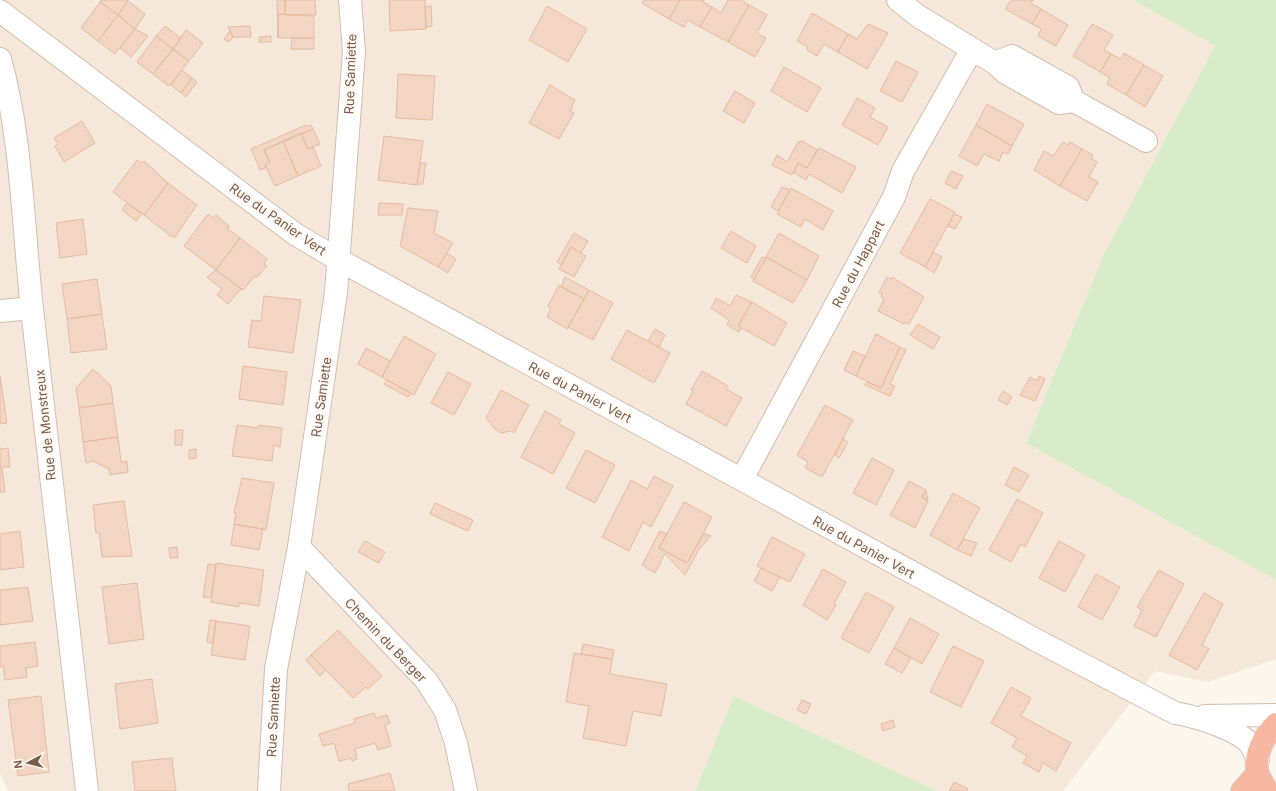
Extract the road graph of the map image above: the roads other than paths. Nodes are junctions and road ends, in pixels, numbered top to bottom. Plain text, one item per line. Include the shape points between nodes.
1 (350, 0) edge
2 (898, 0) edge
3 (0, 11) edge
4 (972, 49) junction
5 (0, 59) edge
6 (1146, 142) dead end
7 (339, 260) junction
8 (32, 308) junction
9 (0, 311) edge
10 (742, 479) junction
11 (299, 547) junction
12 (1276, 715) edge
13 (1194, 716) junction
14 (1276, 724) edge
15 (1261, 774) edge
16 (87, 791) edge
17 (269, 791) edge
18 (466, 791) edge
19 (1242, 791) edge

1 - 7 street, Rue Samiette via 354,52
2 - 4 street via 918,16
3 - 7 street, Rue du Panier Vert via 289,229
4 - 6 street via 995,63 1012,56 1068,87 1074,101
4 - 10 street, Rue du Happart via 903,171 894,197
5 - 8 street, Rue de Monstreux via 9,96 19,171
7 - 10 street, Rue du Panier Vert
7 - 11 street, Rue Samiette
8 - 9 street
8 - 16 street, Rue de Monstreux
10 - 13 street, Rue du Panier Vert via 1043,644 1175,713
11 - 17 street, Rue Samiette via 276,669
11 - 18 street, Chemin du Berger via 426,680 444,710 456,743
12 - 13 street, Rue du Panier Vert
13 - 15 street, Rue du Panier Vert via 1248,741
14 - 15 highway via 1267,732 1262,742
15 - 19 highway

